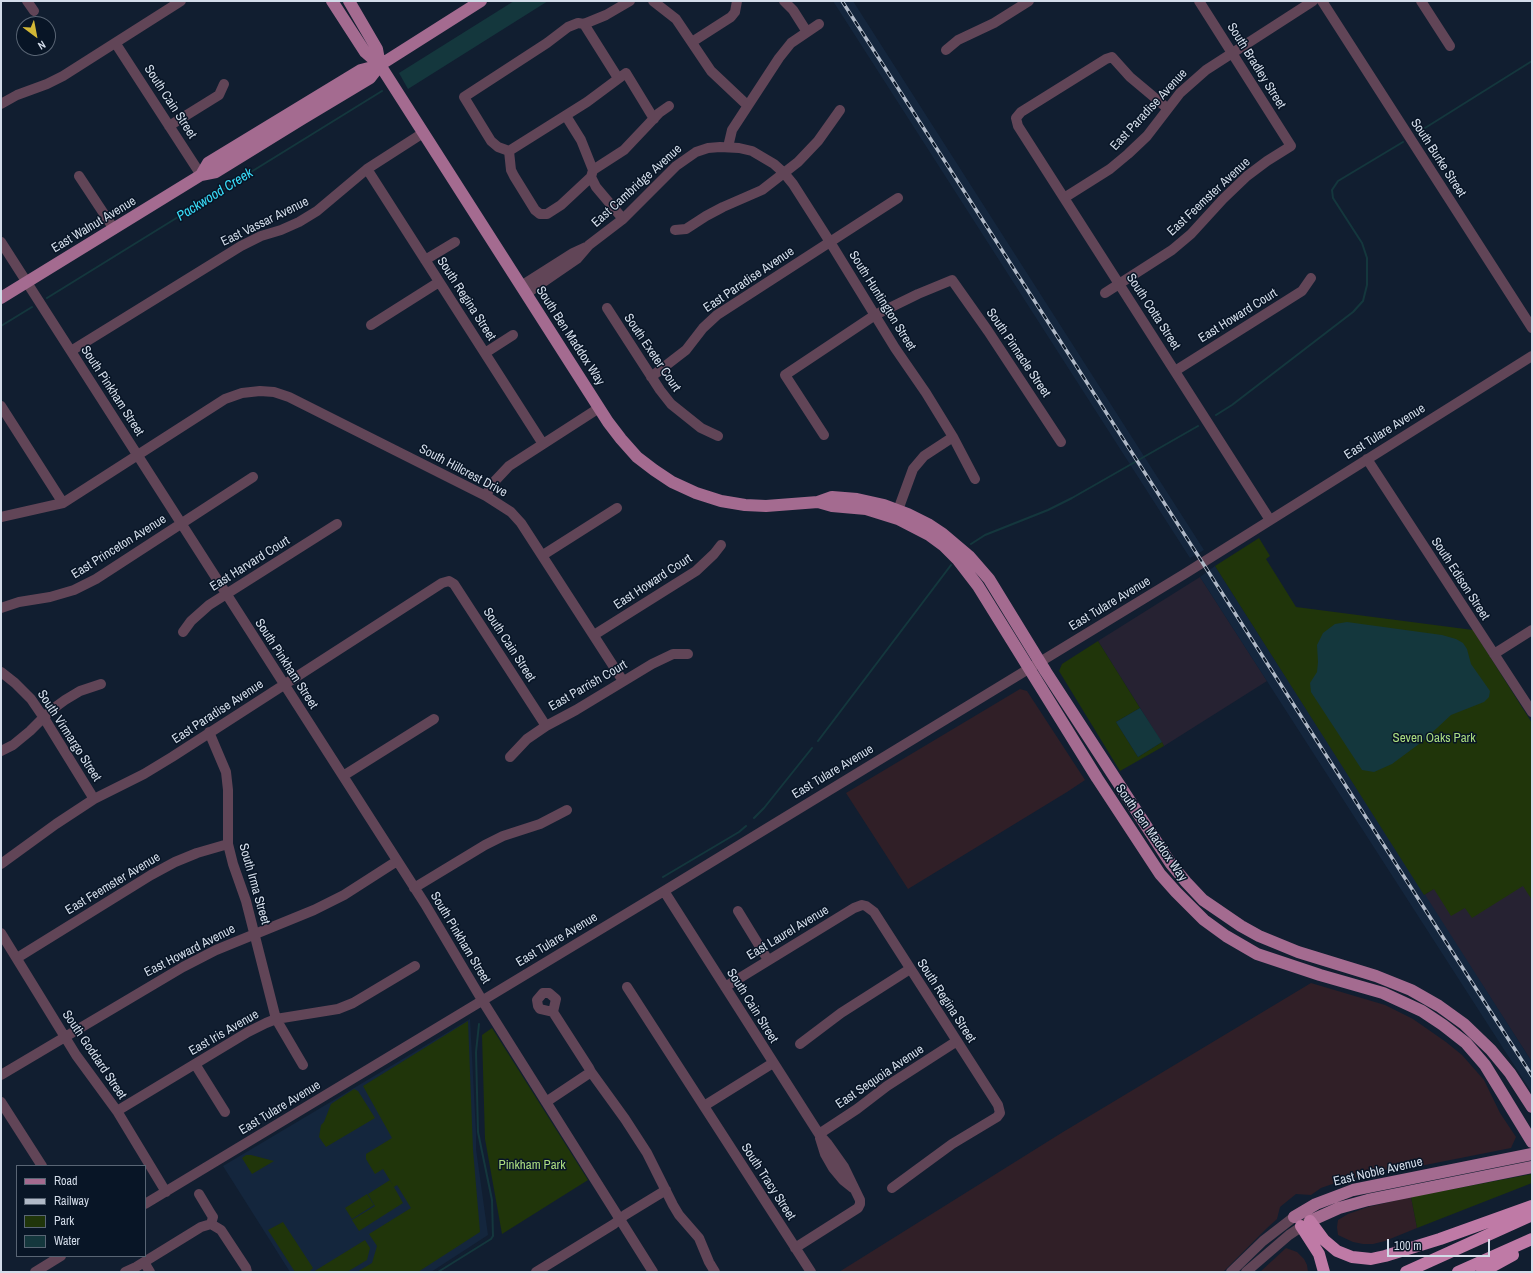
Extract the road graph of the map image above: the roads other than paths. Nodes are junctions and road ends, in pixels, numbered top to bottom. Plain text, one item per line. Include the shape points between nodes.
1 (28, 1) edge
2 (181, 1) edge
3 (332, 1) edge
4 (349, 1) edge
5 (482, 1) edge
6 (630, 1) edge
7 (653, 1) edge
8 (737, 1) edge
9 (784, 1) edge
10 (1029, 1) edge
11 (1199, 1) edge
12 (1314, 1) edge
13 (1322, 1) edge
14 (1421, 1) edge
15 (34, 11) dead end
16 (584, 24) junction
17 (819, 24) dead end
18 (807, 32) junction
19 (692, 42) junction
20 (116, 44) junction
21 (1450, 46) dead end
22 (946, 50) dead end
23 (1232, 52) junction
24 (380, 65) junction
25 (622, 75) junction
26 (224, 84) dead end
27 (1, 104) edge
28 (748, 105) junction
29 (669, 106) dead end
30 (1167, 108) junction
31 (840, 110) dead end
32 (566, 116) junction
33 (654, 119) junction
34 (169, 126) junction
35 (423, 133) junction
36 (1291, 146) joint
37 (728, 147) junction
38 (510, 151) junction
39 (752, 151) joint
40 (367, 169) junction
41 (592, 173) junction
42 (784, 173) junction
43 (201, 175) junction
44 (79, 176) dead end
45 (898, 198) dead end
46 (1064, 198) junction
47 (623, 219) junction
48 (114, 229) junction
49 (675, 230) dead end
50 (1, 242) edge
51 (455, 242) dead end
52 (830, 242) junction
53 (425, 260) junction
54 (1312, 278) dead end
55 (27, 282) junction
56 (439, 282) junction
57 (1119, 284) junction
58 (524, 290) junction
59 (1105, 293) dead end
60 (1, 298) edge
61 (607, 308) dead end
62 (875, 315) junction
63 (371, 325) dead end
64 (1532, 328) edge
65 (513, 334) dead end
66 (71, 351) junction
67 (485, 353) junction
68 (1532, 356) edge
69 (1175, 371) junction
70 (651, 377) junction
71 (1, 406) edge
72 (599, 408) junction
73 (824, 435) dead end
74 (718, 436) dead end
75 (953, 437) junction
76 (1061, 442) dead end
77 (543, 444) junction
78 (137, 455) junction
79 (1367, 459) junction
80 (253, 477) dead end
81 (975, 479) dead end
82 (486, 496) junction
83 (818, 502) junction
84 (63, 503) junction
85 (617, 508) dead end
86 (898, 510) junction
87 (1, 517) edge
88 (1270, 520) junction
89 (181, 524) junction
90 (337, 524) dead end
91 (720, 545) dead end
92 (543, 555) junction
93 (449, 581) joint
94 (226, 594) junction
95 (1, 608) edge
96 (1532, 630) edge
97 (183, 632) dead end
98 (594, 635) junction
99 (688, 654) dead end
100 (1494, 654) junction
101 (1040, 662) junction
102 (1028, 669) junction
103 (1, 672) edge
104 (623, 681) junction
105 (101, 684) dead end
106 (284, 684) junction
107 (1532, 712) edge
108 (44, 718) junction
109 (434, 719) dead end
110 (546, 726) junction
111 (209, 732) junction
112 (1, 751) edge
113 (510, 756) dead end
114 (343, 776) junction
115 (94, 799) junction
116 (567, 810) dead end
117 (1139, 842) junction
118 (228, 844) junction
119 (397, 861) junction
120 (1, 864) edge
121 (414, 888) junction
122 (664, 891) junction
123 (1204, 900) junction
124 (866, 906) joint
125 (738, 911) dead end
126 (1, 933) edge
127 (254, 934) junction
128 (17, 958) junction
129 (768, 960) junction
130 (415, 966) dead end
131 (910, 969) junction
132 (627, 987) dead end
133 (725, 987) junction
134 (482, 1000) junction
135 (553, 1012) dead end
136 (276, 1019) junction
137 (65, 1038) junction
138 (957, 1041) junction
139 (800, 1044) dead end
140 (773, 1063) junction
141 (195, 1064) junction
142 (303, 1065) dead end
143 (591, 1072) junction
144 (1, 1075) edge
145 (1, 1102) edge
146 (546, 1102) junction
147 (704, 1106) junction
148 (1532, 1108) edge
149 (117, 1111) junction
150 (225, 1112) dead end
151 (819, 1134) junction
152 (1532, 1142) edge
153 (1532, 1154) edge
154 (41, 1165) edge
155 (1532, 1167) edge
156 (892, 1188) dead end
157 (666, 1190) junction
158 (166, 1192) junction
159 (199, 1194) dead end
160 (146, 1203) edge
161 (1532, 1206) edge
162 (1532, 1215) edge
163 (620, 1219) junction
164 (1302, 1221) junction
165 (211, 1224) junction
166 (1532, 1239) edge
167 (1532, 1246) edge
168 (795, 1248) junction
169 (59, 1257) edge
170 (144, 1262) junction
171 (35, 1272) edge
172 (125, 1272) edge
173 (150, 1272) edge
174 (247, 1272) edge
175 (536, 1272) edge
176 (653, 1272) edge
177 (715, 1272) edge
178 (811, 1272) edge
179 (1231, 1272) edge
180 (1246, 1272) edge
181 (1324, 1272) edge
182 (1406, 1272) edge
183 (1458, 1272) edge
184 (1482, 1272) edge

1 - 15 street
2 - 20 street
3 - 24 main road, South Ben Maddox Way via 365,52
4 - 24 main road, South Ben Maddox Way via 377,49
5 - 24 main road, East Walnut Avenue
6 - 16 street
7 - 19 street via 676,19
8 - 19 street via 731,17
9 - 18 street
10 - 22 street via 994,23 958,40
11 - 23 street, South Bradley Street
12 - 23 street, East Paradise Avenue
13 - 64 street, South Burke Street
14 - 21 street
16 - 25 street
16 - 38 street via 578,23 568,27 464,97 491,141 498,147
17 - 18 street
18 - 28 street via 791,42
19 - 28 street via 711,71
20 - 27 street via 63,76
20 - 34 street, South Cain Street
23 - 30 street, East Paradise Avenue via 1194,79
23 - 36 street, South Bradley Street
24 - 35 main road, South Ben Maddox Way
24 - 43 main road, East Walnut Avenue via 361,70 302,105 208,163
25 - 32 street
25 - 33 street
26 - 34 street via 220,95
28 - 37 street via 732,130
29 - 33 street
30 - 46 street, East Paradise Avenue via 1147,136 1128,154 1110,169
30 - 46 street, South Cotta Street via 1130,77 1112,57 1021,112 1016,118 1018,126
31 - 42 street via 818,142
32 - 38 street
32 - 41 street via 581,140
33 - 41 street via 624,150
34 - 43 street, South Cain Street
35 - 40 street, East Vassar Avenue
35 - 58 main road, South Ben Maddox Way
36 - 57 street, East Feemster Avenue via 1247,176 1172,250
37 - 39 street, East Cambridge Avenue
37 - 47 street, East Cambridge Avenue via 708,148 686,158
38 - 41 street via 511,170 540,214 546,214 561,204
39 - 42 street, South Huntington Street
40 - 53 street, South Regina Street
40 - 66 street, East Vassar Avenue via 317,211 299,222 241,246
41 - 47 street via 596,187
42 - 49 street via 762,190 718,210 686,230
42 - 52 street, South Huntington Street
43 - 48 main road, East Walnut Avenue
44 - 48 street
45 - 52 street, East Paradise Avenue
46 - 57 street, South Cotta Street
47 - 58 street, East Cambridge Avenue via 590,245 569,266
48 - 55 main road, East Walnut Avenue
50 - 55 street, South Pinkham Street
51 - 53 street
52 - 62 street, South Huntington Street
52 - 70 street, East Paradise Avenue via 717,315 686,350
53 - 56 street, South Regina Street
54 - 69 street, East Howard Court via 1302,291
55 - 60 main road, East Walnut Avenue
55 - 66 street, South Pinkham Street
56 - 63 street
56 - 67 street, South Regina Street
57 - 59 street, East Feemster Avenue
57 - 69 street, South Cotta Street
58 - 72 main road, South Ben Maddox Way
61 - 70 street, South Exeter Court
62 - 73 street via 785,375
62 - 75 street, South Huntington Street
62 - 76 street, South Pinnacle Street via 952,280
65 - 67 street
66 - 78 street, South Pinkham Street
67 - 77 street, South Regina Street
68 - 79 street, East Tulare Avenue
69 - 88 street, South Cotta Street
70 - 74 street, South Exeter Court via 671,404 685,417
71 - 84 street
72 - 77 street
72 - 83 main road, South Ben Maddox Way via 641,460 663,476 690,490 721,501 745,505 776,506
75 - 81 street, South Huntington Street
75 - 86 street via 924,456 914,469
77 - 82 street via 509,466 492,484
78 - 82 street, South Hillcrest Drive via 225,399 242,393 274,392 289,397
78 - 84 street, South Hillcrest Drive
78 - 89 street, South Pinkham Street
79 - 88 street, East Tulare Avenue
79 - 100 street, South Edison Street
80 - 89 street, East Princeton Avenue
82 - 92 street, South Hillcrest Drive via 511,512 521,522
83 - 86 main road, South Ben Maddox Way via 832,497 852,498
83 - 102 main road, South Ben Maddox Way via 866,509 891,516 944,546 978,586
84 - 87 street
85 - 92 street
86 - 101 main road, South Ben Maddox Way via 935,528 974,561 993,585
88 - 101 street, East Tulare Avenue
89 - 94 street, South Pinkham Street
89 - 95 street, East Princeton Avenue via 116,567 74,590
90 - 94 street, East Harvard Court
91 - 98 street, East Howard Court via 696,571
92 - 98 street, South Hillcrest Drive
93 - 106 street, East Paradise Avenue via 442,583
93 - 110 street, South Cain Street via 454,584
94 - 97 street, East Harvard Court via 209,605
94 - 106 street, South Pinkham Street
96 - 100 street
98 - 104 street, South Hillcrest Drive
99 - 104 street, East Parrish Court via 674,654
100 - 107 street, South Edison Street
101 - 102 street, East Tulare Avenue
101 - 123 main road, South Ben Maddox Way via 1171,864
102 - 117 main road, South Ben Maddox Way
102 - 122 street, East Tulare Avenue
103 - 108 street, South Virmargo Street via 31,699
104 - 110 street, East Parrish Court
105 - 108 street via 80,691
106 - 111 street, East Paradise Avenue
106 - 114 street, South Pinkham Street
108 - 112 street via 13,745
108 - 115 street, South Virmargo Street
109 - 114 street
110 - 113 street, East Parrish Court via 526,739
111 - 115 street, East Paradise Avenue via 144,774
111 - 118 street, South Irma Street via 226,772
114 - 119 street, South Pinkham Street
115 - 120 street, East Paradise Avenue
116 - 121 street via 540,824 485,845
117 - 123 main road via 1149,845 1164,867 1191,897
117 - 152 main road, South Ben Maddox Way via 1160,874 1176,892 1204,920 1226,936 1257,954 1383,993 1422,1011 1460,1038 1490,1072
118 - 127 street, South Irma Street
118 - 128 street, East Feemster Avenue via 175,862
119 - 121 street, South Pinkham Street
119 - 127 street, East Howard Avenue via 344,895
121 - 134 street, South Pinkham Street
122 - 133 street, South Cain Street
122 - 134 street, East Tulare Avenue
123 - 148 main road, South Ben Maddox Way via 1259,936 1298,952 1376,976 1411,990 1439,1006 1470,1029 1491,1050
124 - 129 street, East Laurel Avenue via 854,908
124 - 131 street, South Regina Street via 874,912
125 - 129 street
126 - 128 street, South Goddard Street
127 - 136 street, South Irma Street
127 - 137 street, East Howard Avenue via 183,967
128 - 137 street, South Goddard Street
129 - 133 street, East Laurel Avenue
130 - 136 street, East Iris Avenue via 353,1003 338,1009
131 - 138 street, South Regina Street
131 - 139 street via 841,1013
132 - 147 street, South Tracy Street
133 - 140 street, South Cain Street
134 - 146 street, South Pinkham Street
134 - 158 street, East Tulare Avenue
135 - 143 street
136 - 141 street, East Iris Avenue via 248,1032
136 - 142 street, South Irma Street
137 - 144 street, East Howard Avenue
137 - 149 street, South Goddard Street
138 - 151 street, East Sequoia Avenue
138 - 156 street, South Regina Street via 998,1105 1000,1113
140 - 147 street
140 - 151 street, South Cain Street
141 - 149 street, East Iris Avenue
141 - 150 street
143 - 146 street
143 - 157 street via 647,1153
145 - 154 street
146 - 163 street, South Pinkham Street
147 - 168 street, South Tracy Street
149 - 158 street, South Goddard Street
151 - 168 street, South Cain Street via 825,1154 833,1168 854,1190 860,1204
153 - 164 main road, East Noble Avenue via 1353,1190 1316,1204
155 - 164 main road, East Noble Avenue via 1357,1203
157 - 163 street
157 - 177 street via 679,1215 699,1238
158 - 160 street, East Tulare Avenue
159 - 165 street via 212,1214
161 - 164 highway via 1440,1239 1371,1259 1352,1257 1337,1251
162 - 182 highway
163 - 175 street
163 - 176 street, South Pinkham Street
164 - 179 street, East Noble Avenue via 1263,1241
164 - 180 street, East Noble Avenue
164 - 181 highway via 1319,1254
165 - 170 street via 201,1227
165 - 174 street via 221,1230
166 - 183 highway
167 - 184 highway
168 - 178 street, South Tracy Street
169 - 171 street
170 - 172 street
170 - 173 street

